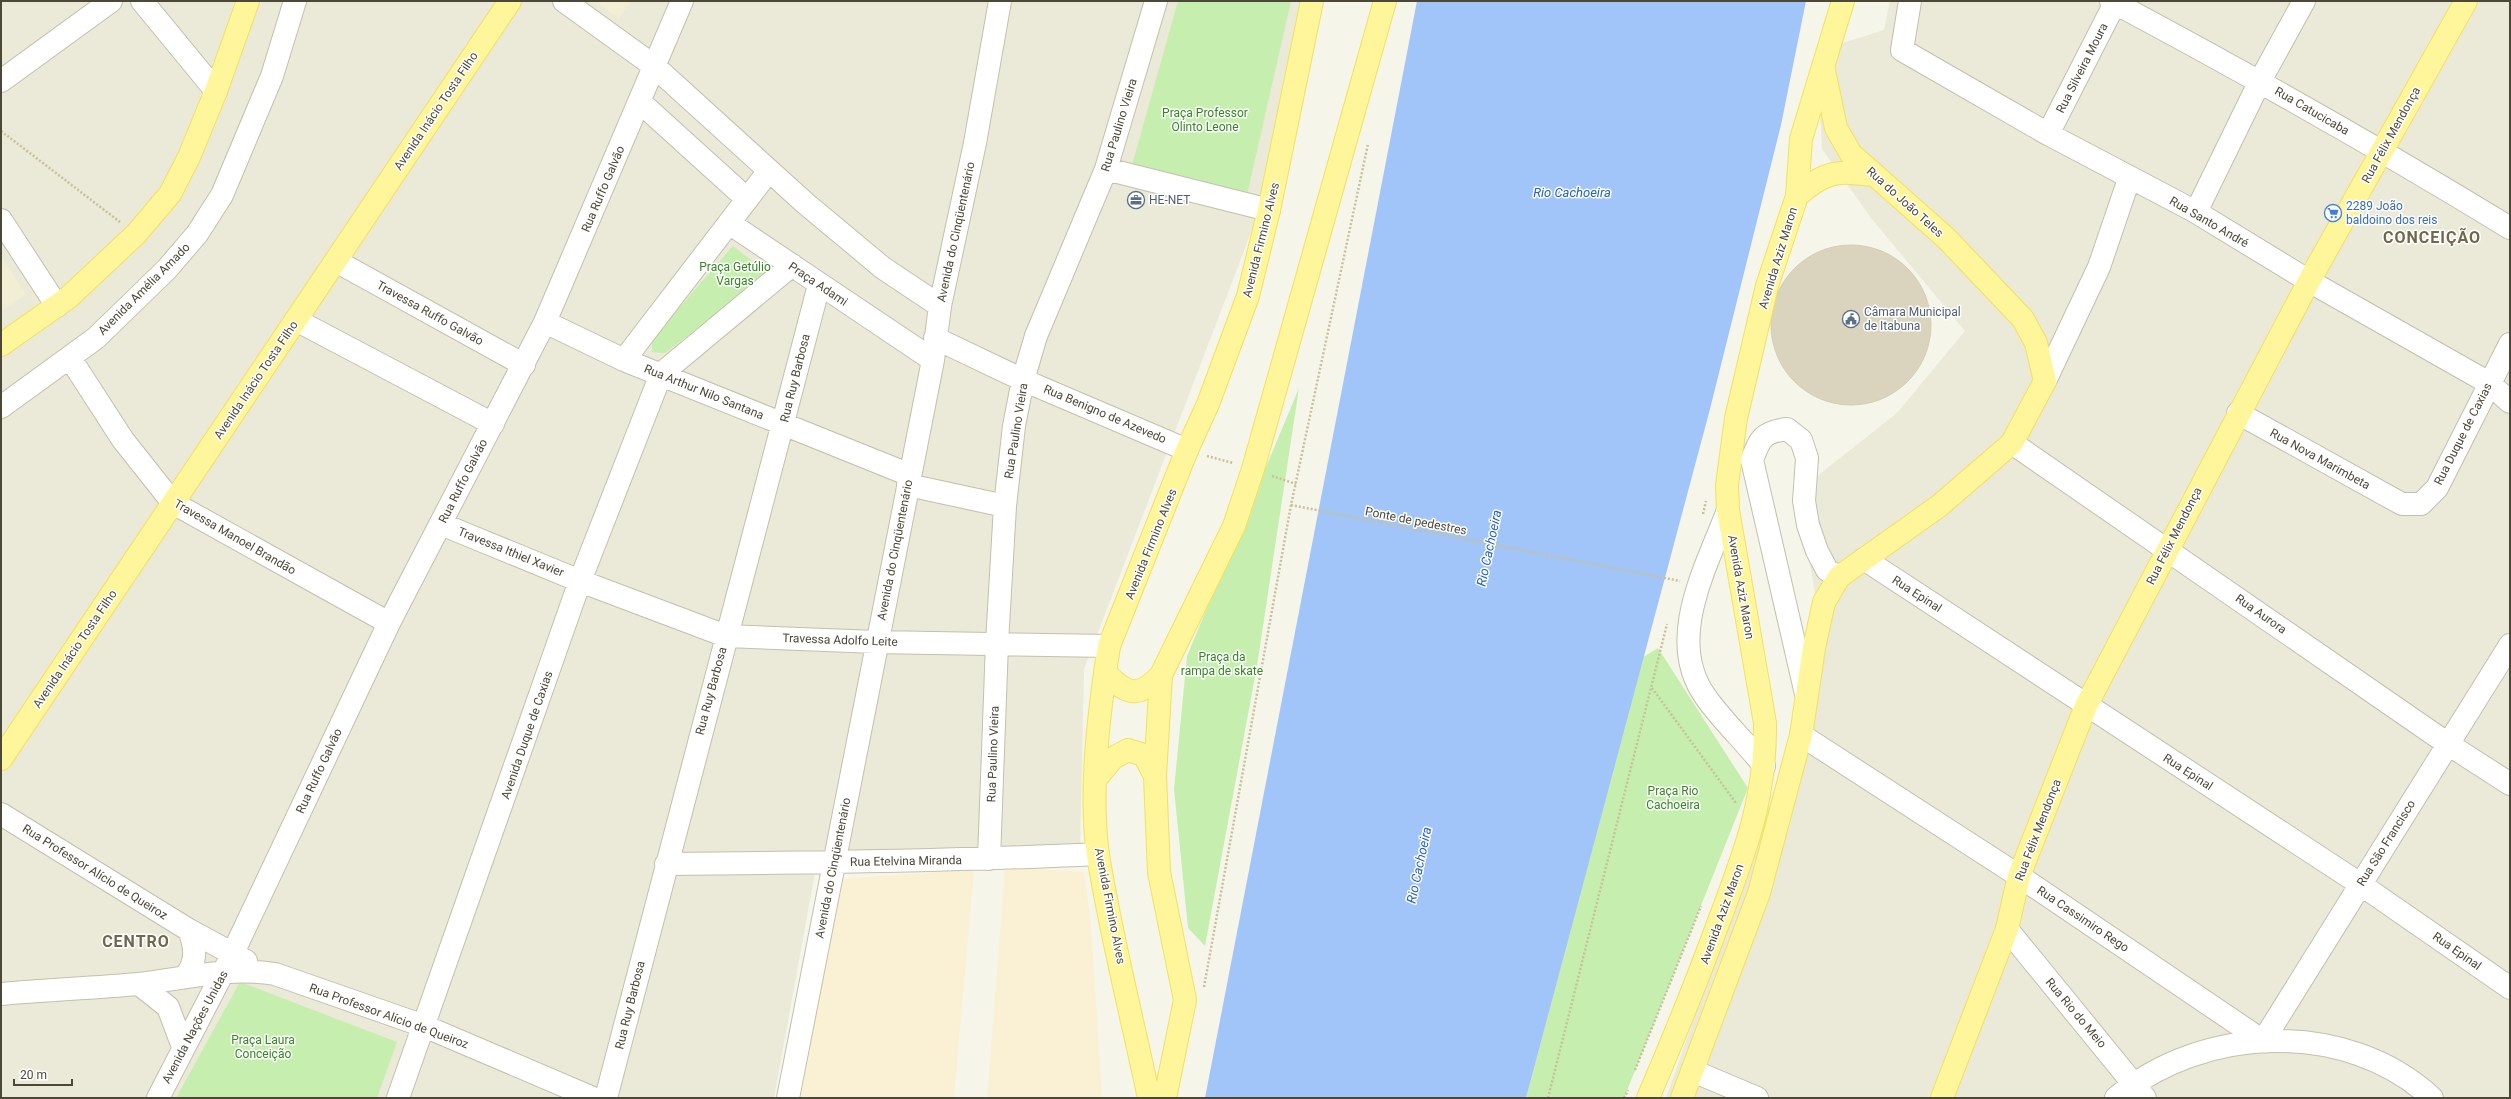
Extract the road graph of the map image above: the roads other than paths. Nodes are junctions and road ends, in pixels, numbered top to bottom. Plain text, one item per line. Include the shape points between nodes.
1 (111, 1) edge
2 (142, 1) edge
3 (248, 1) edge
4 (295, 1) edge
5 (510, 1) edge
6 (564, 1) edge
7 (682, 1) edge
8 (1000, 1) edge
9 (1156, 1) edge
10 (1312, 1) edge
11 (1843, 1) edge
12 (1910, 1) edge
13 (2304, 1) edge
14 (2466, 1) edge
15 (2114, 2) edge
16 (1379, 6) edge
17 (654, 66) junction
18 (1823, 66) junction
19 (1, 81) edge
20 (2260, 81) junction
21 (216, 91) junction
22 (640, 102) junction
23 (2048, 134) junction
24 (2382, 150) junction
25 (1106, 169) junction
26 (768, 172) junction
27 (1874, 175) junction
28 (2129, 179) junction
29 (1797, 196) junction
30 (747, 199) junction
31 (1269, 210) junction
32 (2196, 212) junction
33 (1, 220) edge
34 (729, 223) junction
35 (2510, 228) edge
36 (336, 261) junction
37 (792, 265) junction
38 (2309, 281) junction
39 (819, 285) junction
40 (57, 306) junction
41 (940, 306) junction
42 (296, 320) junction
43 (545, 322) junction
44 (936, 338) junction
45 (2510, 344) edge
46 (1, 345) edge
47 (70, 358) junction
48 (624, 360) junction
49 (933, 360) junction
50 (524, 365) junction
51 (661, 374) junction
52 (1023, 380) junction
53 (2045, 381) junction
54 (2489, 383) junction
55 (2510, 402) edge
56 (1, 408) edge
57 (2238, 413) junction
58 (493, 424) junction
59 (784, 424) junction
60 (2012, 443) junction
61 (1187, 450) junction
62 (909, 480) junction
63 (173, 503) junction
64 (2402, 504) joint
65 (1005, 506) junction
66 (1728, 510) junction
67 (441, 524) junction
68 (2167, 548) junction
69 (1864, 559) junction
70 (1839, 577) junction
71 (580, 581) junction
72 (389, 624) junction
73 (726, 636) junction
74 (876, 642) junction
75 (997, 643) junction
76 (2510, 645) edge
77 (1109, 646) junction
78 (1106, 672) junction
79 (1161, 675) junction
80 (1806, 694) junction
81 (2086, 706) junction
82 (1801, 735) junction
83 (2448, 744) junction
84 (1, 759) edge
85 (1764, 766) junction
86 (1155, 776) junction
87 (1095, 780) junction
88 (2510, 784) edge
89 (1, 814) edge
90 (1098, 854) junction
91 (989, 859) junction
92 (834, 863) junction
93 (666, 864) junction
94 (2019, 876) junction
95 (2360, 884) junction
96 (2007, 929) junction
97 (188, 930) junction
98 (228, 963) junction
99 (185, 977) junction
100 (139, 984) junction
101 (2510, 988) edge
102 (1, 994) edge
103 (424, 1026) junction
104 (2263, 1041) junction
105 (183, 1047) junction
106 (1693, 1070) junction
107 (2140, 1090) edge
108 (158, 1098) edge
109 (398, 1098) edge
110 (593, 1098) edge
111 (606, 1098) edge
112 (788, 1098) edge
113 (1149, 1098) edge
114 (1165, 1098) edge
115 (1648, 1098) edge
116 (1682, 1098) edge
117 (1757, 1098) edge
118 (1942, 1098) edge
119 (2116, 1098) edge
120 (2432, 1098) edge

1 - 19 street
2 - 21 street
3 - 21 main road
4 - 47 street, Avenida Amélia Amado via 272,76 222,195 197,234 167,269 96,338
5 - 36 main road, Avenida Inácio Tosta Filho
6 - 17 street
7 - 17 street, Rua Ruffo Galvão
8 - 41 street, Avenida do Cinqüentenário via 975,143
9 - 25 street, Rua Paulino Vieira
10 - 31 main road, Avenida Firmino Alves
11 - 18 main road, Rua do João Teles
12 - 23 street, Rua Santo André via 1902,50
13 - 20 street
14 - 24 main road, Rua Félix Mendonça
15 - 20 street, Rua Catucicaba
15 - 23 street, Rua Silveira Moura
16 - 79 main road via 1274,399 1236,519
17 - 22 street, Rua Ruffo Galvão
17 - 26 street
18 - 27 main road, Rua do João Teles via 1836,128 1851,154
18 - 29 main road, Avenida Aziz Maron via 1801,139
20 - 24 street, Rua Catucicaba
20 - 32 street
21 - 40 main road via 189,157 170,194 136,234 70,297
22 - 30 street
22 - 43 street, Rua Ruffo Galvão
23 - 28 street, Rua Santo André
24 - 35 street, Rua Catucicaba
24 - 38 main road, Rua Félix Mendonça
25 - 31 street
25 - 52 street, Rua Paulino Vieira via 1036,336
26 - 30 street
26 - 41 street via 883,268
27 - 29 main road via 1843,172 1817,178
27 - 53 main road, Rua do João Teles via 1946,238 2023,319 2036,343
28 - 32 street, Rua Santo André
28 - 53 street via 2099,267
29 - 66 main road, Avenida Aziz Maron via 1766,286 1736,418 1727,485
30 - 34 street
31 - 61 main road, Avenida Firmino Alves via 1248,296 1208,404
32 - 38 street, Rua Santo André
33 - 40 street
34 - 37 street, Praça Adami
34 - 48 street
36 - 42 main road, Avenida Inácio Tosta Filho
36 - 50 street, Travessa Ruffo Galvão
37 - 39 street, Praça Adami
37 - 51 street
38 - 54 street, Rua Santo André
38 - 57 main road, Rua Félix Mendonça
39 - 49 street, Praça Adami
39 - 59 street, Rua Ruy Barbosa
40 - 46 main road
41 - 44 street, Avenida do Cinqüentenário
42 - 58 street
42 - 63 main road, Avenida Inácio Tosta Filho
43 - 48 street, Rua Arthur Nilo Santana
43 - 50 street, Rua Ruffo Galvão
44 - 49 street, Avenida do Cinqüentenário
44 - 52 street, Rua Benigno de Azevedo
45 - 54 street, Rua Duque de Caxias
47 - 56 street, Avenida Amélia Amado
47 - 63 street, Travessa Manoel Brandão via 124,440
48 - 51 street, Rua Arthur Nilo Santana
49 - 62 street, Avenida do Cinqüentenário
50 - 58 street, Rua Ruffo Galvão
51 - 59 street, Rua Arthur Nilo Santana
51 - 71 street, Avenida Duque de Caxias
52 - 61 street, Rua Benigno de Azevedo
52 - 65 street, Rua Paulino Vieira via 1014,426
53 - 60 main road
54 - 55 street, Rua Santo André
54 - 64 street, Rua Duque de Caxias via 2437,488 2421,504
57 - 64 street, Rua Nova Marimbeta
57 - 68 main road, Rua Félix Mendonça
58 - 67 street, Rua Ruffo Galvão
59 - 62 street, Rua Arthur Nilo Santana
59 - 73 street, Rua Ruy Barbosa
60 - 68 street, Rua Aurora
60 - 69 main road via 1939,506
61 - 77 main road, Avenida Firmino Alves
62 - 65 street, Rua Arthur Nilo Santana
62 - 74 street, Avenida do Cinqüentenário
63 - 72 street, Travessa Manoel Brandão
63 - 84 main road, Avenida Inácio Tosta Filho
65 - 75 street, Rua Paulino Vieira
66 - 85 main road, Avenida Aziz Maron via 1765,723
66 - 85 street via 1699,586 1688,624 1689,660 1704,695
67 - 71 street, Travessa Ithiel Xavier
67 - 72 street, Rua Ruffo Galvão
68 - 81 main road, Rua Félix Mendonça
68 - 83 street, Rua Aurora
69 - 70 main road
69 - 81 street, Rua Epinal
70 - 80 main road via 1824,602
70 - 80 street via 1827,570 1808,525 1804,501 1807,458 1802,440 1787,429 1770,431 1758,442 1752,460
71 - 73 street, Travessa Adolfo Leite
71 - 103 street, Avenida Duque de Caxias
72 - 98 street, Rua Ruffo Galvão
73 - 74 street, Travessa Adolfo Leite
73 - 93 street, Rua Ruy Barbosa
74 - 75 street, Travessa Adolfo Leite
74 - 92 street, Avenida do Cinqüentenário
75 - 77 street, Travessa Adolfo Leite
75 - 91 street, Rua Paulino Vieira
76 - 83 street, Rua São Francisco
77 - 78 main road, Avenida Firmino Alves
78 - 79 main road via 1119,687 1132,691 1148,688
78 - 87 main road, Avenida Firmino Alves
79 - 86 main road
80 - 82 main road
81 - 94 main road, Rua Félix Mendonça
81 - 95 street, Rua Epinal
82 - 94 street, Rua Cassimiro Rego
82 - 106 main road via 1759,894
83 - 88 street, Rua Aurora
83 - 95 street, Rua São Francisco
85 - 115 main road, Avenida Aziz Maron via 1754,824 1738,871 1698,979
86 - 87 main road via 1144,755 1128,750 1112,758
86 - 114 main road via 1159,872 1185,1000
87 - 90 main road, Avenida Firmino Alves
89 - 97 street, Rua Professor Alício de Queiroz
90 - 91 street, Rua Etelvina Miranda
90 - 113 main road, Avenida Firmino Alves
91 - 92 street, Rua Etelvina Miranda
92 - 93 street, Rua Etelvina Miranda
92 - 112 street, Avenida do Cinqüentenário
93 - 111 street, Rua Ruy Barbosa
94 - 96 main road, Rua Félix Mendonça
94 - 104 street, Rua Cassimiro Rego
95 - 101 street, Rua Epinal
95 - 104 street, Rua São Francisco
96 - 107 street, Rua Rio do Meio
96 - 118 main road, Rua Félix Mendonça
97 - 98 street, Rua Professor Alício de Queiroz
97 - 99 street via 195,958 192,969
98 - 99 street
98 - 103 street, Rua Professor Alício de Queiroz via 275,974
98 - 105 street, Avenida Nações Unidas
99 - 100 street
100 - 102 street
100 - 105 street via 168,1007
103 - 109 street, Avenida Duque de Caxias
103 - 110 street, Rua Professor Alício de Queiroz
104 - 107 street via 2217,1047 2174,1061
104 - 120 street via 2309,1043 2370,1057 2415,1082
105 - 108 street, Avenida Nações Unidas
106 - 116 main road
106 - 117 street
107 - 119 street

